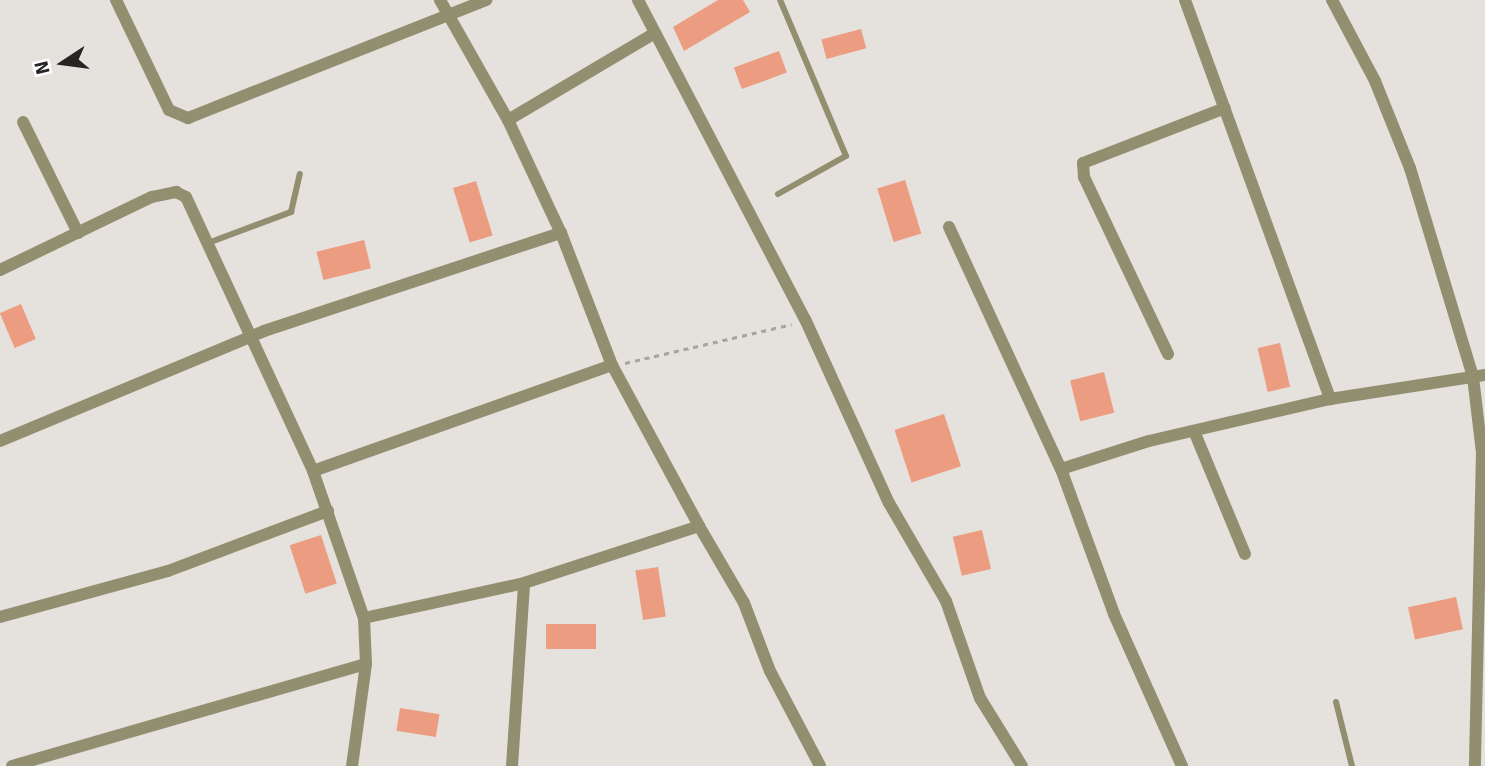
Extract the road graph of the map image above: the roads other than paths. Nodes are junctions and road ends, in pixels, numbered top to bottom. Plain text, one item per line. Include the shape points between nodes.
1 (116, 0) edge
2 (440, 0) edge
3 (486, 0) edge
4 (638, 0) edge
5 (780, 0) edge
6 (1185, 0) edge
7 (1332, 0) edge
8 (449, 19) junction
9 (655, 33) junction
10 (1225, 108) junction
11 (508, 120) junction
12 (23, 121) dead end
13 (300, 174) dead end
14 (778, 194) dead end
15 (949, 227) dead end
16 (78, 233) junction
17 (561, 233) junction
18 (208, 243) junction
19 (0, 270) edge
20 (251, 336) junction
21 (1168, 354) dead end
22 (612, 365) junction
23 (1479, 376) edge
24 (1331, 399) junction
25 (1194, 431) junction
26 (0, 441) edge
27 (1061, 469) junction
28 (313, 471) junction
29 (328, 511) junction
30 (699, 526) junction
31 (1245, 554) dead end
32 (524, 583) junction
33 (1483, 610) edge
34 (0, 617) edge
35 (364, 618) junction
36 (366, 664) junction
37 (1336, 702) dead end
38 (12, 766) edge
39 (352, 766) edge
40 (513, 766) edge
41 (820, 766) edge
42 (1022, 766) edge
43 (1182, 766) edge
44 (1352, 766) edge
45 (1475, 766) edge

1 - 8 street via 178,118
2 - 8 street
3 - 8 street
4 - 9 street
5 - 14 lane via 846,156
6 - 10 street
7 - 23 street via 1375,81 1410,168
8 - 11 street
9 - 11 street
9 - 42 street via 805,319 889,503 947,601 980,698
10 - 21 street via 1083,163 1084,177
10 - 24 street
11 - 17 street
12 - 16 street
13 - 18 lane via 291,212
15 - 27 street
16 - 18 street via 152,197 176,192 186,197
16 - 19 street
17 - 20 street
17 - 22 street
18 - 20 street
20 - 26 street
20 - 28 street
22 - 28 street
22 - 30 street
23 - 24 street
23 - 33 street
24 - 25 street
25 - 27 street
25 - 31 street
27 - 43 street via 1114,614
28 - 29 street
29 - 34 street via 168,571
29 - 35 street
30 - 32 street
30 - 41 street via 744,603 770,671
32 - 35 street
32 - 40 street
33 - 45 street
35 - 36 street
36 - 38 street
36 - 39 street
37 - 44 lane

